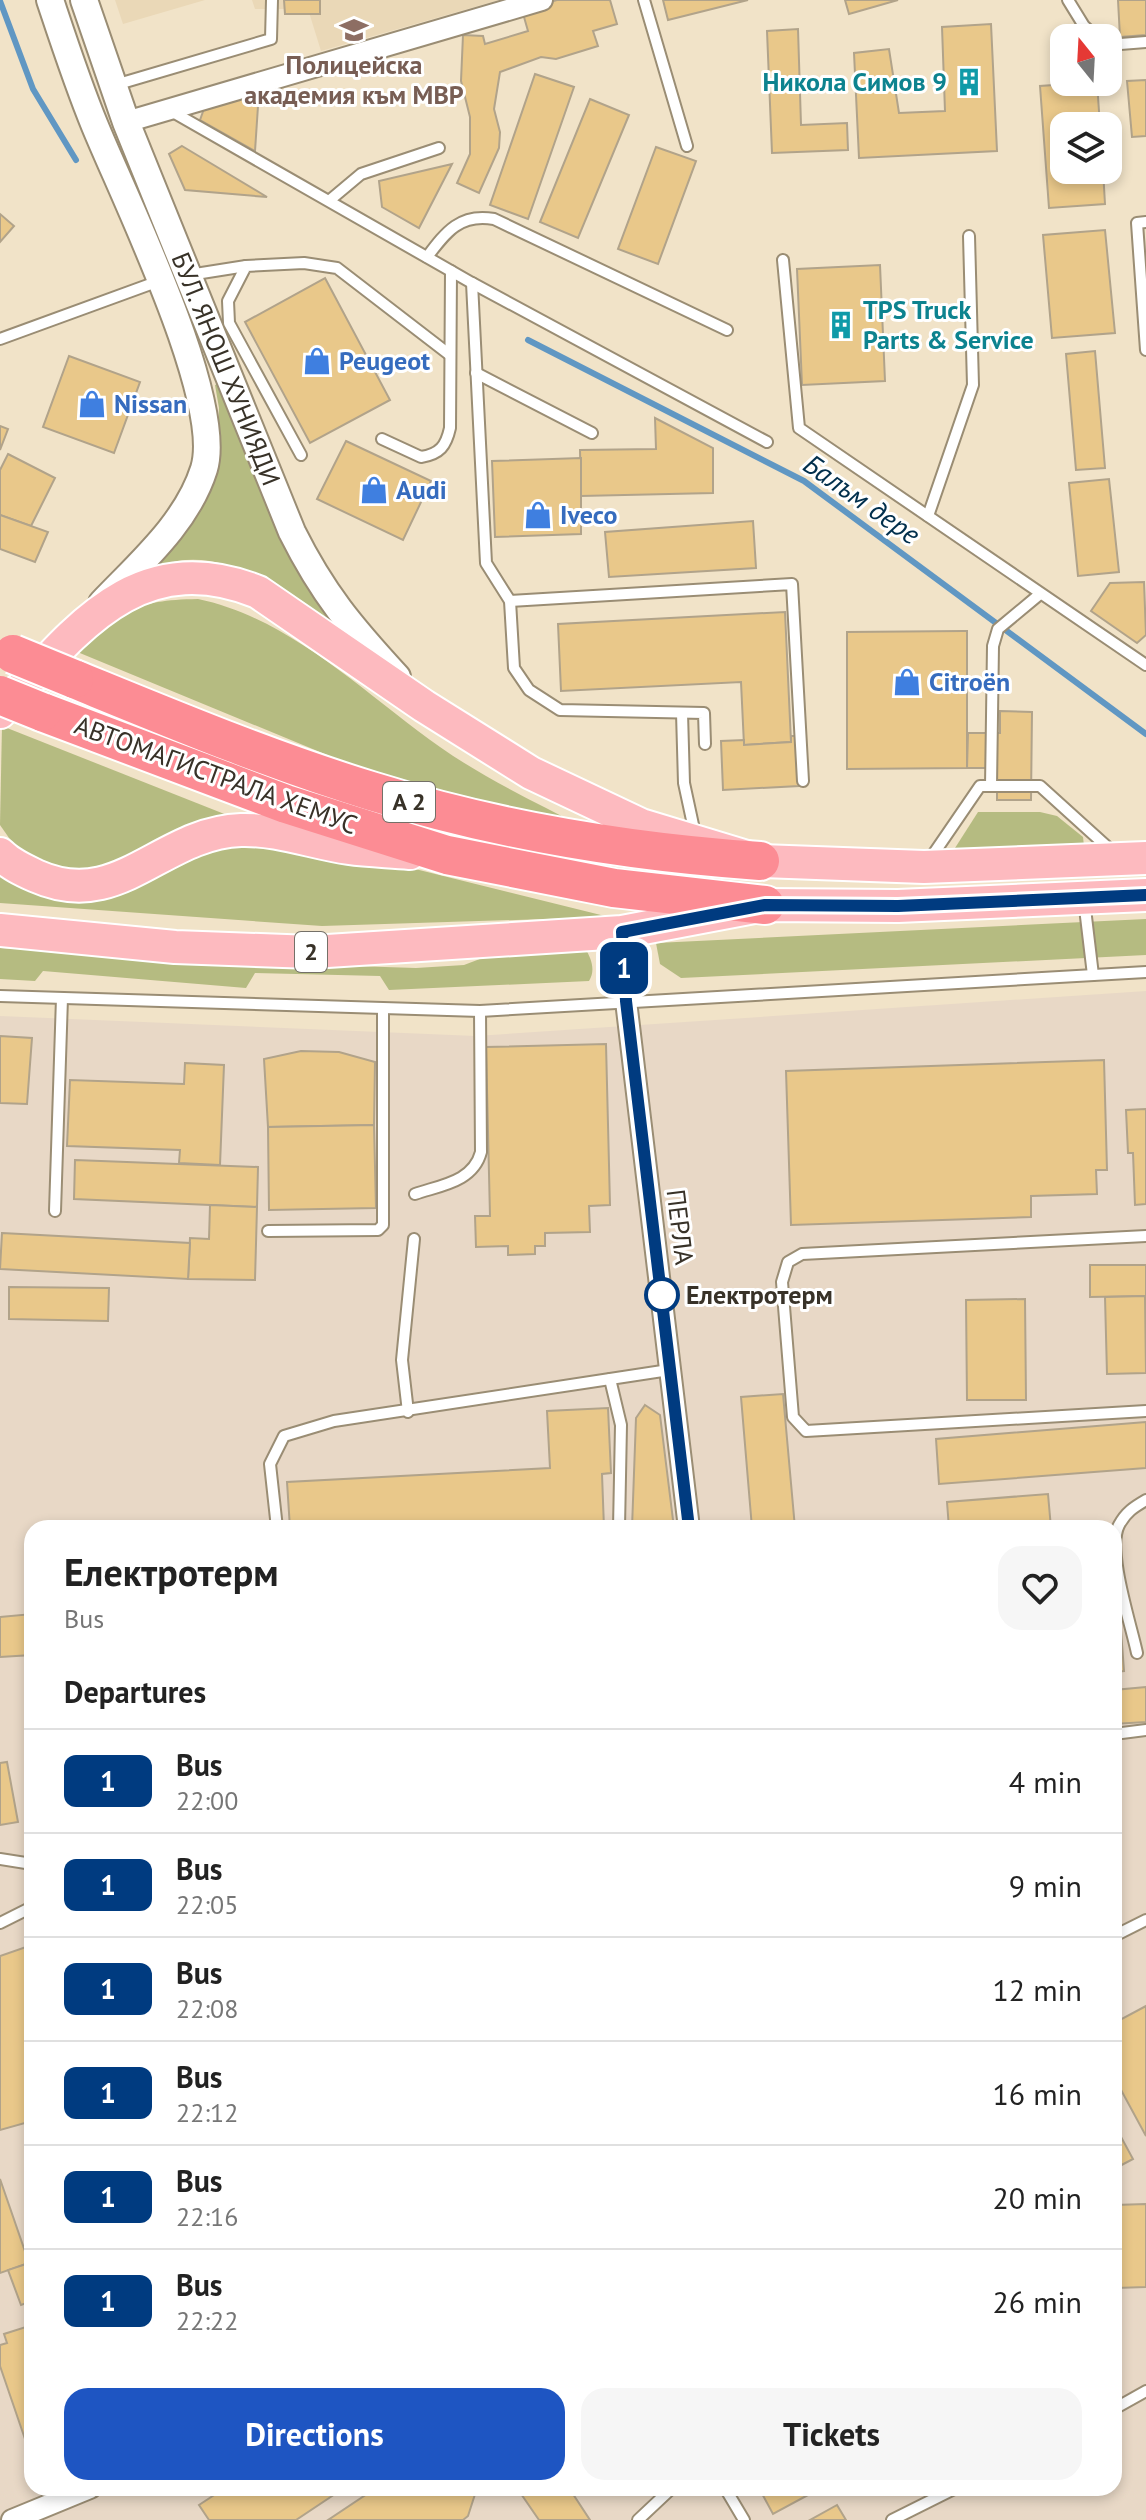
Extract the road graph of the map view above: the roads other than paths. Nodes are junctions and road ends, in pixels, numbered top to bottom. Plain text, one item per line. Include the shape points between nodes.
1 (50, 0) edge
2 (84, 0) edge
3 (272, 0) edge
4 (542, 0) edge
5 (644, 0) edge
6 (1068, 0) edge
7 (1083, 24) edge
8 (1146, 42) edge
9 (1122, 44) edge
10 (112, 86) junction
11 (168, 109) junction
12 (126, 122) junction
13 (687, 146) dead end
14 (439, 148) dead end
15 (330, 200) junction
16 (1146, 222) edge
17 (969, 236) dead end
18 (427, 257) junction
19 (783, 260) dead end
20 (246, 266) junction
21 (451, 271) junction
22 (189, 275) junction
23 (159, 281) junction
24 (472, 283) junction
25 (727, 330) dead end
26 (0, 339) edge
27 (1146, 350) edge
28 (450, 355) junction
29 (476, 373) junction
30 (592, 433) dead end
31 (382, 439) dead end
32 (767, 442) dead end
33 (301, 455) dead end
34 (928, 516) junction
35 (1040, 594) junction
36 (510, 601) junction
37 (90, 616) junction
38 (6, 652) edge
39 (1146, 665) edge
40 (0, 695) edge
41 (424, 706) junction
42 (0, 712) edge
43 (682, 713) junction
44 (705, 744) dead end
45 (803, 781) dead end
46 (991, 786) junction
47 (697, 840) junction
48 (0, 854) edge
49 (447, 855) junction
50 (1134, 859) edge
51 (760, 861) junction
52 (924, 867) junction
53 (1146, 895) edge
54 (1083, 898) junction
55 (765, 905) junction
56 (0, 930) edge
57 (622, 932) junction
58 (1146, 972) edge
59 (1093, 975) junction
60 (0, 996) edge
61 (62, 998) junction
62 (626, 1001) junction
63 (383, 1010) junction
64 (480, 1011) junction
65 (415, 1194) dead end
66 (55, 1211) dead end
67 (268, 1231) dead end
68 (1146, 1236) edge
69 (414, 1239) dead end
70 (669, 1370) junction
71 (610, 1379) junction
72 (1146, 1411) edge
73 (408, 1412) junction
74 (1146, 1500) edge
75 (276, 1520) edge
76 (619, 1520) edge
77 (688, 1520) edge
78 (1122, 1521) edge
79 (1122, 1588) edge
80 (1137, 1653) dead end
81 (1146, 1730) edge
82 (1122, 1733) edge
83 (0, 1859) edge
84 (24, 1863) edge
85 (24, 1911) edge
86 (1146, 1920) edge
87 (0, 1923) edge
88 (1122, 1932) edge
89 (1146, 2391) edge
90 (1122, 2404) edge
91 (70, 2496) edge
92 (664, 2496) edge
93 (730, 2496) edge
94 (940, 2496) edge
95 (12, 2520) edge
96 (638, 2520) edge
97 (744, 2520) edge
98 (892, 2520) edge

1 - 23 street, БУЛ. ЯНОШ ХУНИЯДИ
2 - 10 street, БУЛ. ЯНОШ ХУНИЯДИ
3 - 10 lane via 271,39
4 - 11 street
5 - 13 lane
6 - 7 lane
8 - 9 lane
10 - 12 street, БУЛ. ЯНОШ ХУНИЯДИ
11 - 12 street
11 - 15 lane
12 - 22 street, БУЛ. ЯНОШ ХУНИЯДИ
14 - 15 lane via 361,174
15 - 18 lane
16 - 27 lane via 1137,223
17 - 34 lane via 973,385
18 - 21 lane
18 - 25 lane via 459,221 494,219
19 - 34 lane via 799,428
20 - 22 lane
20 - 28 lane via 304,263 337,268
20 - 33 lane via 228,301 229,323
21 - 24 lane
21 - 28 lane
22 - 41 street, БУЛ. ЯНОШ ХУНИЯДИ via 312,573 342,618
23 - 26 lane
23 - 37 street, БУЛ. ЯНОШ ХУНИЯДИ via 202,398 208,437 205,467 190,503 158,545
24 - 29 lane
24 - 32 lane
28 - 31 lane via 450,428 441,450 421,457
29 - 30 lane
29 - 36 lane via 486,563
34 - 35 lane
35 - 39 lane
35 - 46 lane via 998,629 993,646
36 - 43 lane via 514,668 529,690 560,710
36 - 45 lane via 792,584
37 - 41 main road via 156,584 206,577 229,581 258,592
37 - 42 main road
38 - 51 highway, АВТОМАГИСТРАЛА ХЕМУС / A 2, bridge via 296,766 442,811 673,855
40 - 49 highway, АВТОМАГИСТРАЛА ХЕМУС / A 2, bridge via 286,804
41 - 47 main road via 531,773 641,825
43 - 44 lane via 704,713
43 - 47 lane via 684,783
46 - 50 lane via 1040,786
46 - 52 lane via 980,786
47 - 51 main road
48 - 49 main road via 26,872 72,887 115,881 177,846 231,831 260,830 349,848
49 - 55 highway, АВТОМАГИСТРАЛА ХЕМУС / A 2 via 614,888
50 - 52 main road
51 - 52 main road
53 - 54 main road
54 - 55 main road
54 - 59 lane
55 - 57 main road, 2
56 - 57 main road, 2 via 175,947 312,952
57 - 62 street, ПЕРЛА
58 - 59 lane
59 - 62 lane
60 - 61 lane
61 - 63 lane
61 - 66 lane
62 - 64 lane
62 - 70 street, ПЕРЛА
63 - 64 lane
63 - 67 lane via 383,1225 378,1230
64 - 65 lane via 477,1166 467,1176
68 - 72 lane via 802,1254 788,1262 782,1282 793,1417 806,1431
69 - 73 lane via 402,1360
70 - 71 lane
70 - 77 street, ПЕРЛА
71 - 73 lane
71 - 76 lane via 621,1425
73 - 75 lane via 313,1425 284,1436 270,1464
74 - 78 lane
79 - 80 lane
81 - 82 lane
83 - 84 lane
85 - 87 lane
86 - 88 lane
89 - 90 lane
91 - 95 street
92 - 96 lane
93 - 97 lane
94 - 98 lane

